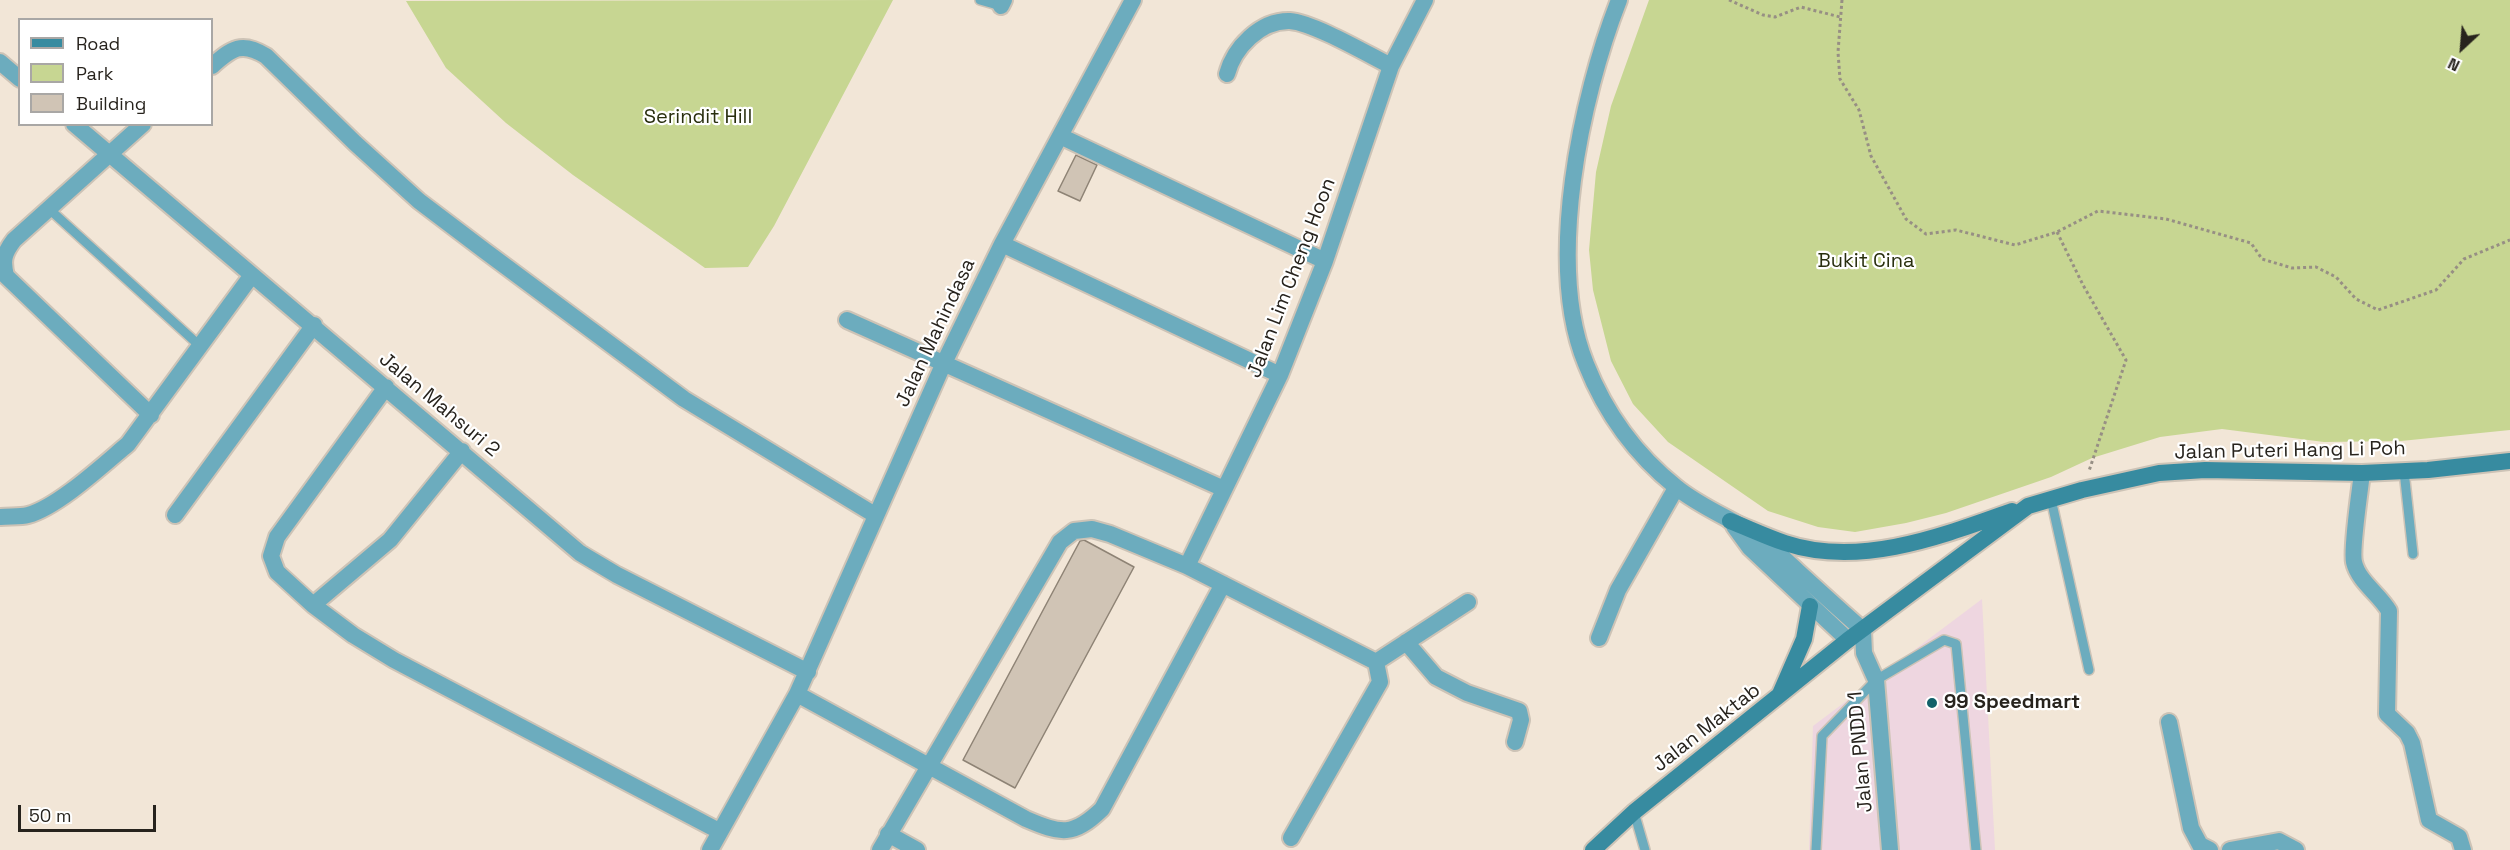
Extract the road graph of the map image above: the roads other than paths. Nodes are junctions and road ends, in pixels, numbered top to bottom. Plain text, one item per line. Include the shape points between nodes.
1 (980, 0) edge
2 (1133, 0) edge
3 (1425, 0) edge
4 (1606, 0) edge
5 (1619, 0) edge
6 (1003, 3) edge
7 (1608, 29) junction
8 (0, 62) edge
9 (213, 65) edge
10 (1391, 66) junction
11 (1227, 74) dead end
12 (18, 77) edge
13 (76, 126) edge
14 (141, 126) edge
15 (1060, 136) junction
16 (109, 154) junction
17 (48, 208) junction
18 (1002, 244) junction
19 (1324, 261) junction
20 (252, 275) junction
21 (847, 320) dead end
22 (314, 326) junction
23 (201, 347) junction
24 (943, 365) junction
25 (1280, 375) junction
26 (386, 387) junction
27 (151, 415) junction
28 (462, 451) junction
29 (2510, 461) edge
30 (2404, 471) junction
31 (2362, 473) junction
32 (1676, 488) junction
33 (1224, 489) junction
34 (2051, 499) junction
35 (2028, 506) junction
36 (875, 514) junction
37 (175, 515) dead end
38 (0, 517) edge
39 (1730, 521) junction
40 (2413, 554) dead end
41 (1187, 566) junction
42 (1223, 584) junction
43 (1468, 602) dead end
44 (313, 605) junction
45 (1810, 606) junction
46 (1863, 630) junction
47 (1599, 638) dead end
48 (1848, 640) junction
49 (1407, 642) junction
50 (1864, 653) junction
51 (1376, 662) junction
52 (2089, 670) dead end
53 (808, 672) junction
54 (1876, 680) junction
55 (797, 694) junction
56 (1777, 700) junction
57 (2169, 722) dead end
58 (1515, 742) dead end
59 (926, 767) junction
60 (1634, 812) junction
61 (719, 831) junction
62 (888, 834) junction
63 (1291, 838) dead end
64 (710, 850) edge
65 (880, 850) edge
66 (917, 850) edge
67 (1593, 850) edge
68 (1645, 850) edge
69 (1816, 850) edge
70 (1890, 850) edge
71 (1976, 850) edge
72 (2210, 850) edge
73 (2230, 850) edge
74 (2296, 850) edge
75 (2463, 850) edge

1 - 6 lane
2 - 15 street, Jalan Mahindasa
3 - 10 street, Jalan Lim Cheng Hoon
4 - 7 street
5 - 7 street
7 - 32 street via 1579,138 1570,212 1569,278 1574,317 1585,362 1624,435
8 - 12 street
9 - 36 street via 240,47 266,56 419,201 514,273 684,399
10 - 11 street via 1290,21 1269,26 1251,37 1237,51
10 - 19 street, Jalan Lim Cheng Hoon
13 - 16 street, Jalan Mahsuri 2
14 - 16 street
15 - 18 street, Jalan Mahindasa
15 - 19 street
16 - 17 street
16 - 20 street, Jalan Mahsuri 2
17 - 23 lane
17 - 27 street via 5,251 6,276
18 - 24 street, Jalan Mahindasa
18 - 25 street
19 - 25 street, Jalan Lim Cheng Hoon
20 - 22 street, Jalan Mahsuri 2
20 - 23 street
21 - 24 street
22 - 26 street, Jalan Mahsuri 2
22 - 37 street
23 - 27 street
24 - 33 street
24 - 36 street, Jalan Mahindasa
25 - 33 street, Jalan Lim Cheng Hoon
26 - 28 street, Jalan Mahsuri 2
26 - 44 street via 277,537 271,556 276,572
27 - 38 street via 128,444 53,502 29,515
28 - 44 street via 390,540
28 - 53 street, Jalan Mahsuri 2 via 580,553
29 - 30 main road, Jalan Puteri Hang Li Poh
30 - 31 main road, Jalan Puteri Hang Li Poh
30 - 40 lane
31 - 34 main road, Jalan Puteri Hang Li Poh via 2205,470 2159,474
31 - 75 street via 2354,562 2389,611 2387,714 2412,743 2429,820 2459,837
32 - 39 street
32 - 47 street via 1618,590
33 - 41 street, Jalan Lim Cheng Hoon
34 - 35 main road, Jalan Puteri Hang Li Poh
34 - 52 lane
35 - 39 main road via 1932,539 1850,551 1787,544
35 - 46 main road, Jalan Puteri Hang Li Poh
36 - 53 street, Jalan Mahindasa
39 - 45 street via 1750,548
39 - 46 street via 1759,537
41 - 42 street
41 - 59 street via 1092,529 1074,531 1060,542
42 - 51 street
42 - 59 street via 1102,809 1088,823 1071,832 1051,830
43 - 49 street
44 - 61 street via 353,636 394,660
45 - 48 street
45 - 56 main road via 1804,639
46 - 48 main road, Jalan Puteri Hang Li Poh
46 - 50 street, Jalan PNDD 1
48 - 50 street, Jalan PNDD 1
48 - 56 main road, Jalan Maktab
49 - 51 street
49 - 58 street via 1436,677 1467,693 1519,711 1521,720
50 - 54 street, Jalan PNDD 1
51 - 63 street via 1380,682
53 - 55 street, Jalan Mahindasa
54 - 69 lane via 1822,736
54 - 70 street, Jalan PNDD 1
54 - 71 lane via 1944,640 1956,644
55 - 59 street
55 - 61 street, Jalan Mahindasa
56 - 60 main road, Jalan Maktab
57 - 72 street via 2191,828 2200,845
59 - 62 street
60 - 67 main road, Jalan Maktab
60 - 68 lane
61 - 64 street, Jalan Mahindasa
62 - 65 street
62 - 66 street
73 - 74 street via 2279,841

